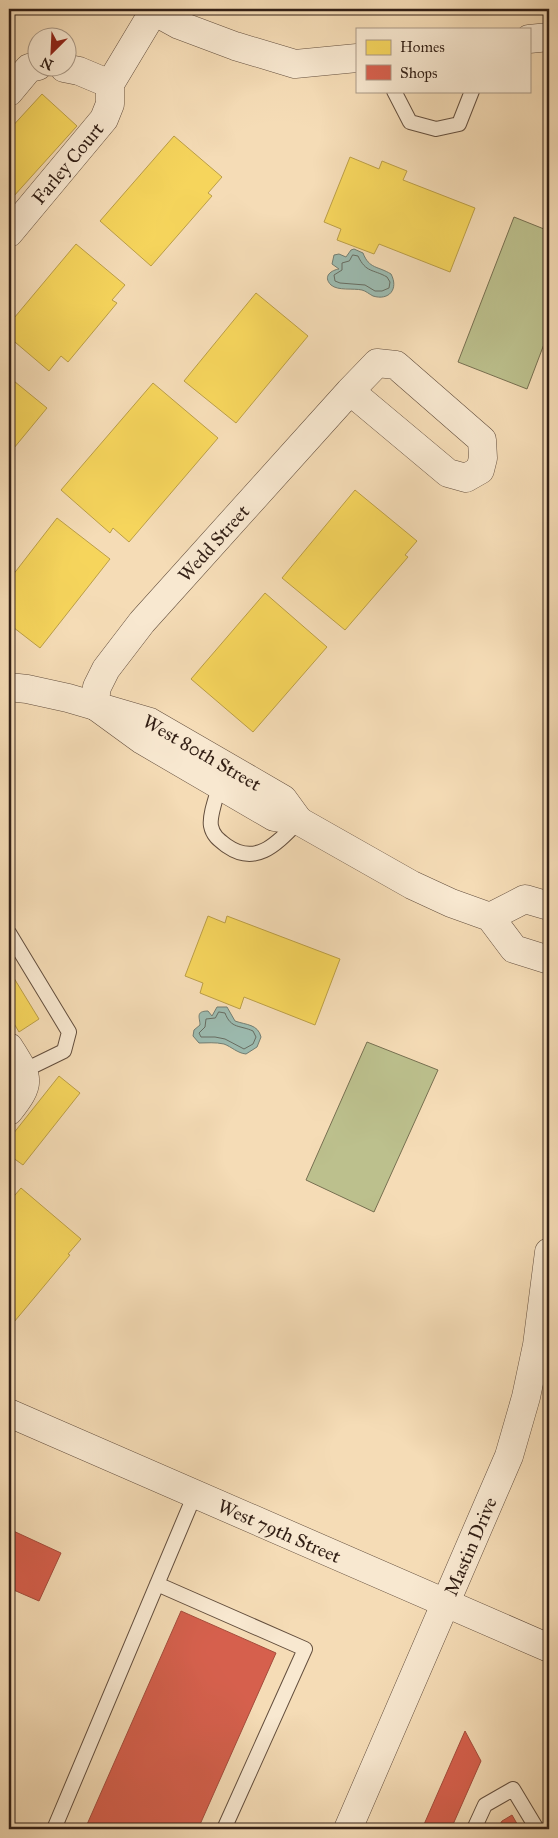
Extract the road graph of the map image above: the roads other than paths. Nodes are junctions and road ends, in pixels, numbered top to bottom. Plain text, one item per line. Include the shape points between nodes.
1 (153, 10) edge
2 (549, 36) edge
3 (530, 39) edge
4 (356, 58) edge
5 (28, 69) edge
6 (78, 71) edge
7 (110, 84) junction
8 (9, 92) edge
9 (395, 92) edge
10 (472, 92) edge
11 (9, 233) edge
12 (350, 391) junction
13 (9, 687) edge
14 (94, 705) junction
15 (225, 776) junction
16 (299, 821) junction
17 (549, 906) edge
18 (490, 917) junction
19 (9, 933) edge
20 (549, 960) edge
21 (9, 1047) edge
22 (24, 1071) junction
23 (9, 1110) edge
24 (549, 1252) edge
25 (9, 1413) edge
26 (195, 1494) junction
27 (157, 1584) junction
28 (447, 1604) junction
29 (549, 1648) edge
30 (54, 1829) edge
31 (224, 1829) edge
32 (348, 1829) edge
33 (474, 1829) edge
34 (538, 1829) edge

1 - 4 street via 179,25 295,64
1 - 7 street, Farley Court
2 - 3 street
5 - 8 street
6 - 7 street
7 - 11 street, Farley Court via 110,104 104,119
9 - 10 lane via 410,122 436,129 459,124
12 - 12 street, Wedd Street via 377,363 396,365 482,440 480,470 466,478 448,473
12 - 14 street, Wedd Street via 142,622 106,669 97,687
13 - 14 street, West 80th Street
14 - 15 street, West 80th Street via 142,740
15 - 16 street, West 80th Street via 274,817
15 - 16 lane via 210,824 215,838 232,850 251,855 266,850
16 - 18 street, West 80th Street via 412,885
17 - 18 street via 525,899
18 - 20 street via 514,949
19 - 22 lane via 69,1032 64,1051
21 - 22 street
22 - 23 street via 26,1083
24 - 28 street, Mastin Drive via 537,1345 526,1397 511,1448
25 - 26 street, West 79th Street
26 - 27 lane
26 - 28 street, West 79th Street
27 - 30 lane
27 - 31 lane via 305,1649
28 - 29 street, West 79th Street
28 - 32 street, Mastin Drive
33 - 34 lane via 485,1804 513,1789

